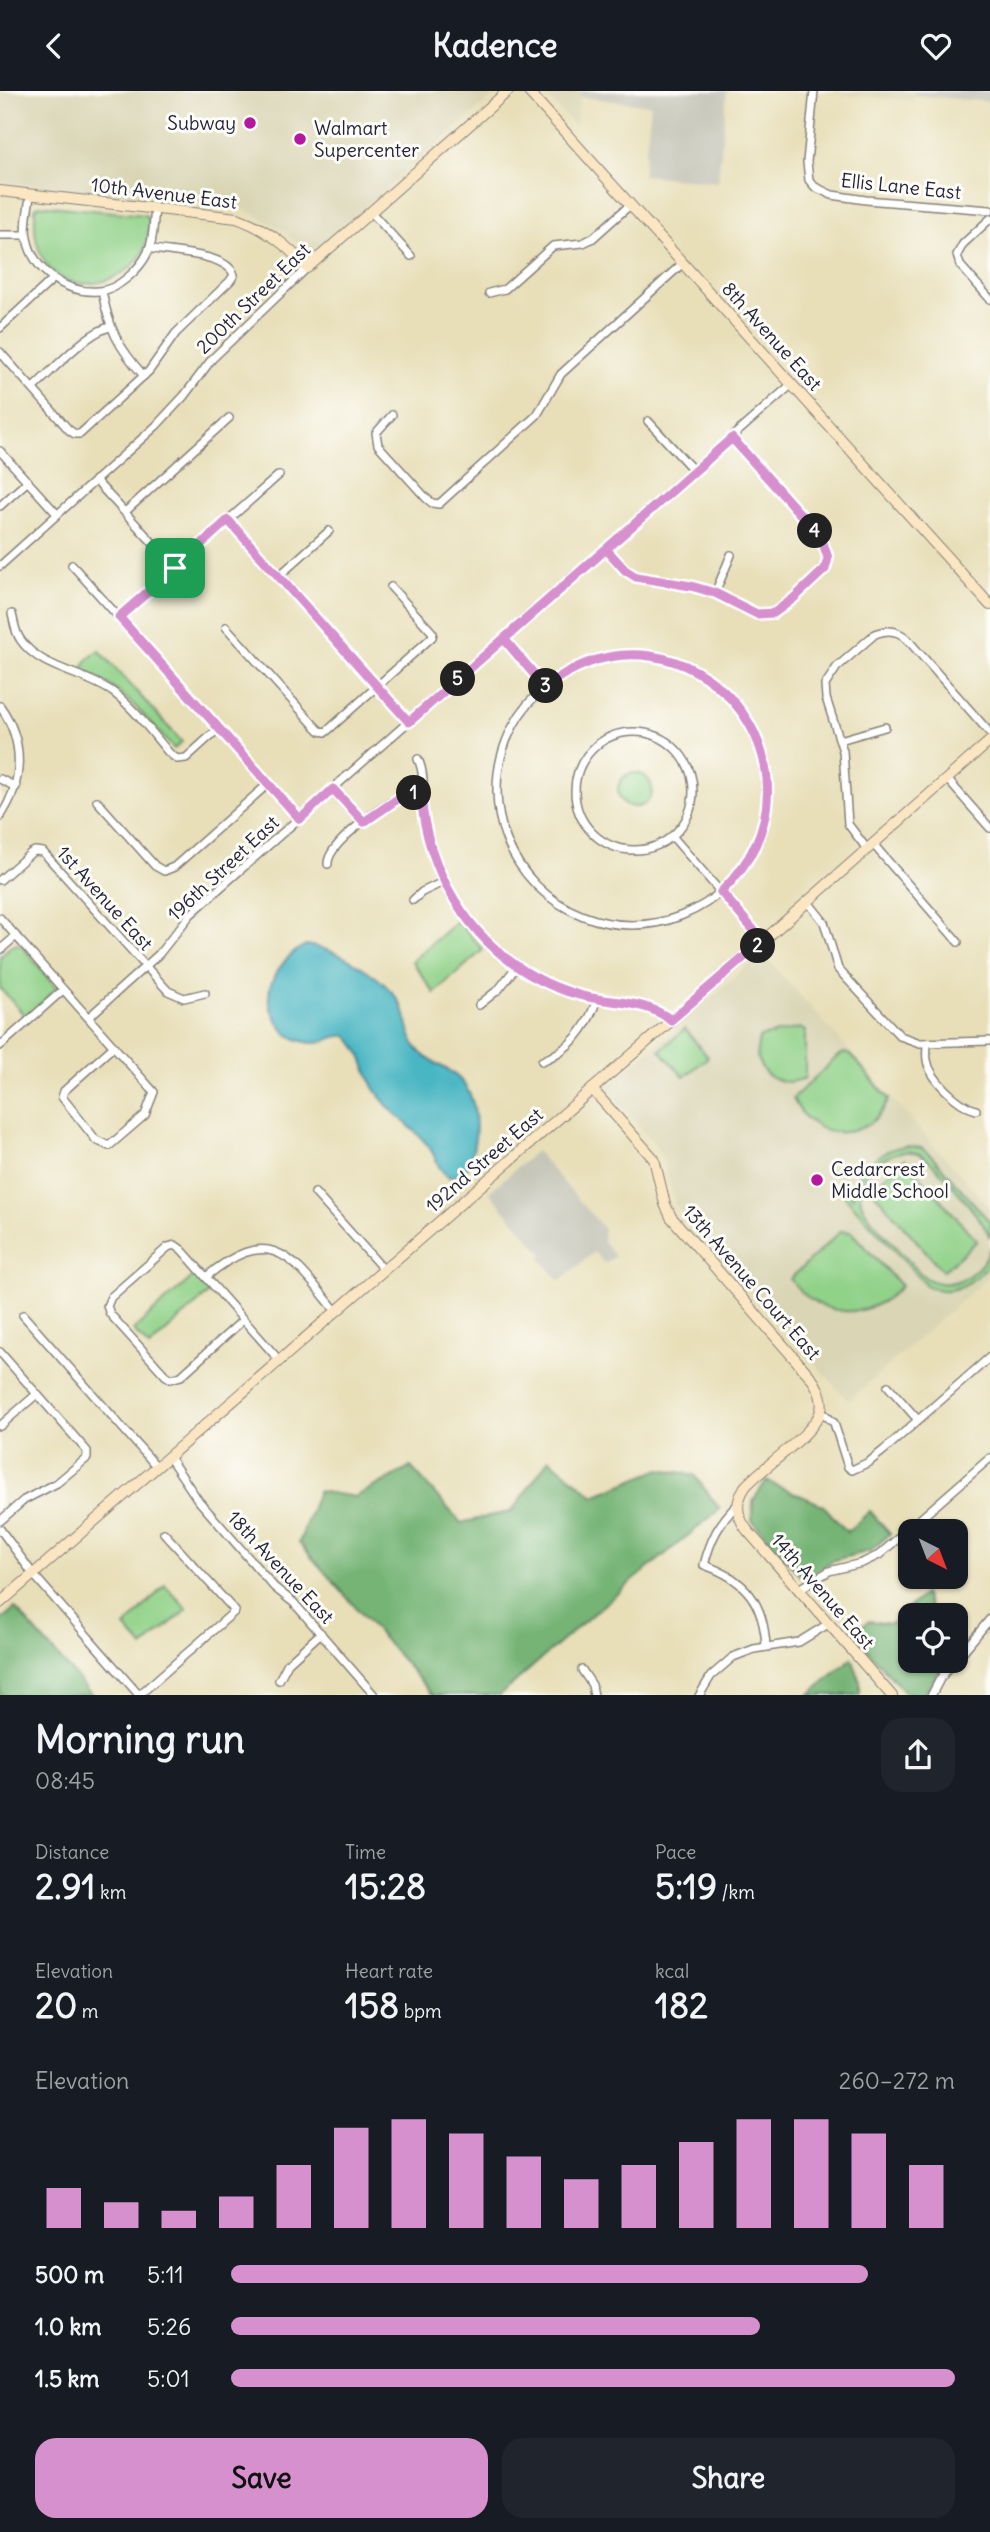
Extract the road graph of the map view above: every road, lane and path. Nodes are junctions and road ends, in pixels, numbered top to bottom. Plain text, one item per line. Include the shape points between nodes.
1 (508, 91) edge
2 (528, 91) edge
3 (814, 91) edge
4 (0, 191) edge
5 (30, 195) junction
6 (630, 205) junction
7 (155, 209) junction
8 (990, 210) edge
9 (371, 212) junction
10 (990, 219) edge
11 (0, 235) edge
12 (26, 235) junction
13 (149, 248) junction
14 (411, 255) dead end
15 (683, 263) junction
16 (307, 268) junction
17 (53, 279) junction
18 (102, 292) junction
19 (489, 293) dead end
20 (990, 299) edge
21 (110, 327) junction
22 (0, 328) edge
23 (0, 352) edge
24 (144, 376) junction
25 (792, 384) junction
26 (33, 389) junction
27 (392, 415) dead end
28 (229, 418) dead end
29 (648, 421) dead end
30 (732, 438) junction
31 (0, 451) edge
32 (695, 471) junction
33 (279, 475) dead end
34 (95, 480) junction
35 (28, 481) junction
36 (0, 506) edge
37 (125, 512) junction
38 (57, 514) junction
39 (228, 520) junction
40 (329, 531) dead end
41 (606, 549) junction
42 (731, 555) dead end
43 (72, 565) dead end
44 (0, 566) edge
45 (175, 568) junction
46 (279, 576) junction
47 (391, 587) dead end
48 (715, 593) junction
49 (990, 605) edge
50 (12, 614) dead end
51 (119, 617) junction
52 (226, 627) dead end
53 (504, 639) junction
54 (378, 687) junction
55 (545, 687) junction
56 (0, 706) edge
57 (409, 722) junction
58 (885, 727) dead end
59 (218, 729) junction
60 (990, 733) edge
61 (840, 740) junction
62 (990, 741) edge
63 (418, 759) dead end
64 (0, 779) edge
65 (947, 779) junction
66 (268, 784) junction
67 (16, 787) junction
68 (333, 789) junction
69 (422, 793) junction
70 (97, 801) dead end
71 (0, 817) edge
72 (300, 819) junction
73 (364, 822) junction
74 (990, 828) edge
75 (672, 836) junction
76 (870, 846) junction
77 (328, 864) dead end
78 (0, 880) edge
79 (443, 882) junction
80 (721, 892) junction
81 (412, 900) dead end
82 (808, 902) junction
83 (0, 918) edge
84 (16, 936) junction
85 (763, 941) junction
86 (958, 942) dead end
87 (0, 950) edge
88 (145, 966) junction
89 (517, 966) junction
90 (63, 990) junction
91 (205, 993) dead end
92 (597, 999) junction
93 (480, 1005) dead end
94 (89, 1017) junction
95 (671, 1020) junction
96 (990, 1041) edge
97 (927, 1043) junction
98 (0, 1046) edge
99 (114, 1046) junction
100 (542, 1061) dead end
101 (592, 1089) junction
102 (976, 1110) dead end
103 (315, 1193) dead end
104 (384, 1269) junction
105 (206, 1277) junction
106 (337, 1311) junction
107 (23, 1315) dead end
108 (243, 1320) junction
109 (0, 1352) edge
110 (990, 1357) edge
111 (279, 1360) junction
112 (888, 1386) dead end
113 (37, 1394) junction
114 (821, 1411) junction
115 (918, 1420) junction
116 (0, 1426) edge
117 (169, 1457) junction
118 (990, 1458) edge
119 (157, 1468) junction
120 (738, 1504) junction
121 (0, 1521) edge
122 (0, 1529) edge
123 (164, 1533) dead end
124 (33, 1574) junction
125 (798, 1590) junction
126 (0, 1603) edge
127 (990, 1619) edge
128 (828, 1624) junction
129 (321, 1633) junction
130 (968, 1645) edge
131 (766, 1647) junction
132 (582, 1670) dead end
133 (945, 1673) edge
134 (279, 1680) dead end
135 (138, 1695) edge
136 (374, 1695) edge
137 (594, 1695) edge
138 (700, 1695) edge
139 (891, 1695) edge
140 (932, 1695) edge

1 - 9 street, 200th Street East
2 - 6 street, 8th Avenue East
3 - 8 street, Ellis Lane East via 807,163 812,184 832,195
4 - 5 street, 10th Avenue East
5 - 7 street, 10th Avenue East
5 - 12 street
6 - 15 street, 8th Avenue East
6 - 19 street via 593,238 553,246 505,289
7 - 13 street
7 - 16 street, 10th Avenue East via 224,215 251,223 276,237
9 - 14 street
9 - 16 street, 200th Street East
10 - 20 street via 963,244 957,258
11 - 12 street
12 - 17 street via 38,263
13 - 18 street via 136,269
13 - 24 street via 207,257 234,272 176,333
15 - 25 street, 8th Avenue East
15 - 27 street via 561,374 537,415 437,505 378,445 376,433
16 - 34 street, 200th Street East via 212,359 156,426
17 - 18 street
17 - 22 street
18 - 21 street
21 - 24 street
21 - 26 street via 87,339
23 - 26 street
24 - 26 street via 75,434
25 - 30 street, 196th Street East
25 - 49 street, 8th Avenue East
28 - 37 street
29 - 32 street
30 - 32 street, 196th Street East
30 - 48 street via 820,538 828,558 818,577 774,613 748,611
31 - 35 street
32 - 41 street, 196th Street East
33 - 39 street
34 - 37 street
34 - 38 street, 200th Street East
35 - 36 street
35 - 38 street
37 - 45 street
38 - 44 street, 200th Street East
39 - 45 street
39 - 46 street
40 - 46 street
41 - 48 street via 636,577
41 - 53 street, 196th Street East
42 - 48 street
43 - 51 street
45 - 51 street
46 - 54 street
47 - 54 street via 433,633 430,641
50 - 59 street via 19,638 29,650 115,694 169,753 181,760
51 - 59 street
52 - 54 street via 320,731 329,731
53 - 55 street
53 - 57 street, 196th Street East
54 - 57 street
55 - 80 street via 593,661 648,656 706,676 740,708 762,750 766,812 750,856
55 - 80 street via 514,725 502,755 497,787 505,836 529,878 575,912 630,925 678,917
56 - 67 street via 18,744
57 - 68 street, 196th Street East
58 - 61 street
59 - 66 street
60 - 61 street via 907,639 890,631 864,642 828,678 826,698
61 - 76 street via 848,824 854,835
62 - 65 street, 192nd Street East
63 - 69 street
64 - 67 street
65 - 74 street
65 - 76 street, 192nd Street East
66 - 70 street via 164,871
66 - 72 street
67 - 71 street
68 - 72 street, 196th Street East
68 - 73 street
69 - 73 street via 402,796
69 - 79 street via 425,825
72 - 88 street, 196th Street East via 190,915
73 - 77 street via 330,852
75 - 75 street via 684,822 692,796 691,777 679,753 665,741 639,732 611,736 596,746 584,760 575,786 579,813 589,829 603,841 629,849 656,845
75 - 80 street
76 - 82 street, 192nd Street East
76 - 86 street
78 - 88 street, 1st Avenue East via 31,853 40,851
79 - 81 street
79 - 89 street via 472,924
80 - 85 street
82 - 85 street, 192nd Street East
82 - 97 street via 824,922 842,974 900,1036
83 - 84 street
84 - 87 street
84 - 90 street
85 - 95 street, 192nd Street East
88 - 91 street, 1st Avenue East via 175,996
88 - 94 street, 196th Street East
89 - 92 street via 564,990
89 - 93 street
90 - 94 street
90 - 98 street
92 - 95 street via 652,1008
92 - 100 street via 577,1038
94 - 99 street
95 - 101 street, 192nd Street East
96 - 97 street
97 - 102 street via 927,1060 934,1074 955,1100
99 - 99 street via 154,1093 145,1115 106,1146 62,1097
101 - 104 street, 192nd Street East
101 - 114 street, 13th Avenue Court East via 654,1159 671,1217 815,1382
103 - 104 street
104 - 106 street, 192nd Street East
105 - 106 street via 236,1255 278,1252 289,1258
105 - 108 street
105 - 108 street via 175,1245 149,1263 107,1305 110,1314 171,1379 181,1377
106 - 111 street, 192nd Street East
107 - 119 street
108 - 111 street
109 - 113 street
110 - 115 street
111 - 117 street, 192nd Street East
112 - 115 street
113 - 116 street
113 - 121 street via 87,1451 87,1458
114 - 115 street, 13th Avenue Court East via 834,1423 850,1469 869,1462
114 - 120 street via 810,1429 749,1483
117 - 119 street, 192nd Street East
117 - 129 street, 18th Avenue East via 198,1500
118 - 125 street via 879,1555 829,1571
119 - 124 street, 192nd Street East
120 - 125 street, 14th Avenue East via 739,1518 747,1530
120 - 131 street via 721,1521 704,1565 728,1574 750,1593 761,1614
122 - 124 street
123 - 135 street via 235,1611
124 - 126 street, 192nd Street East
124 - 135 street
125 - 128 street, 14th Avenue East
127 - 130 street
128 - 131 street via 799,1642
128 - 139 street, 14th Avenue East
129 - 134 street via 288,1663
129 - 136 street, 18th Avenue East
131 - 138 street via 722,1665
132 - 137 street
133 - 140 street

